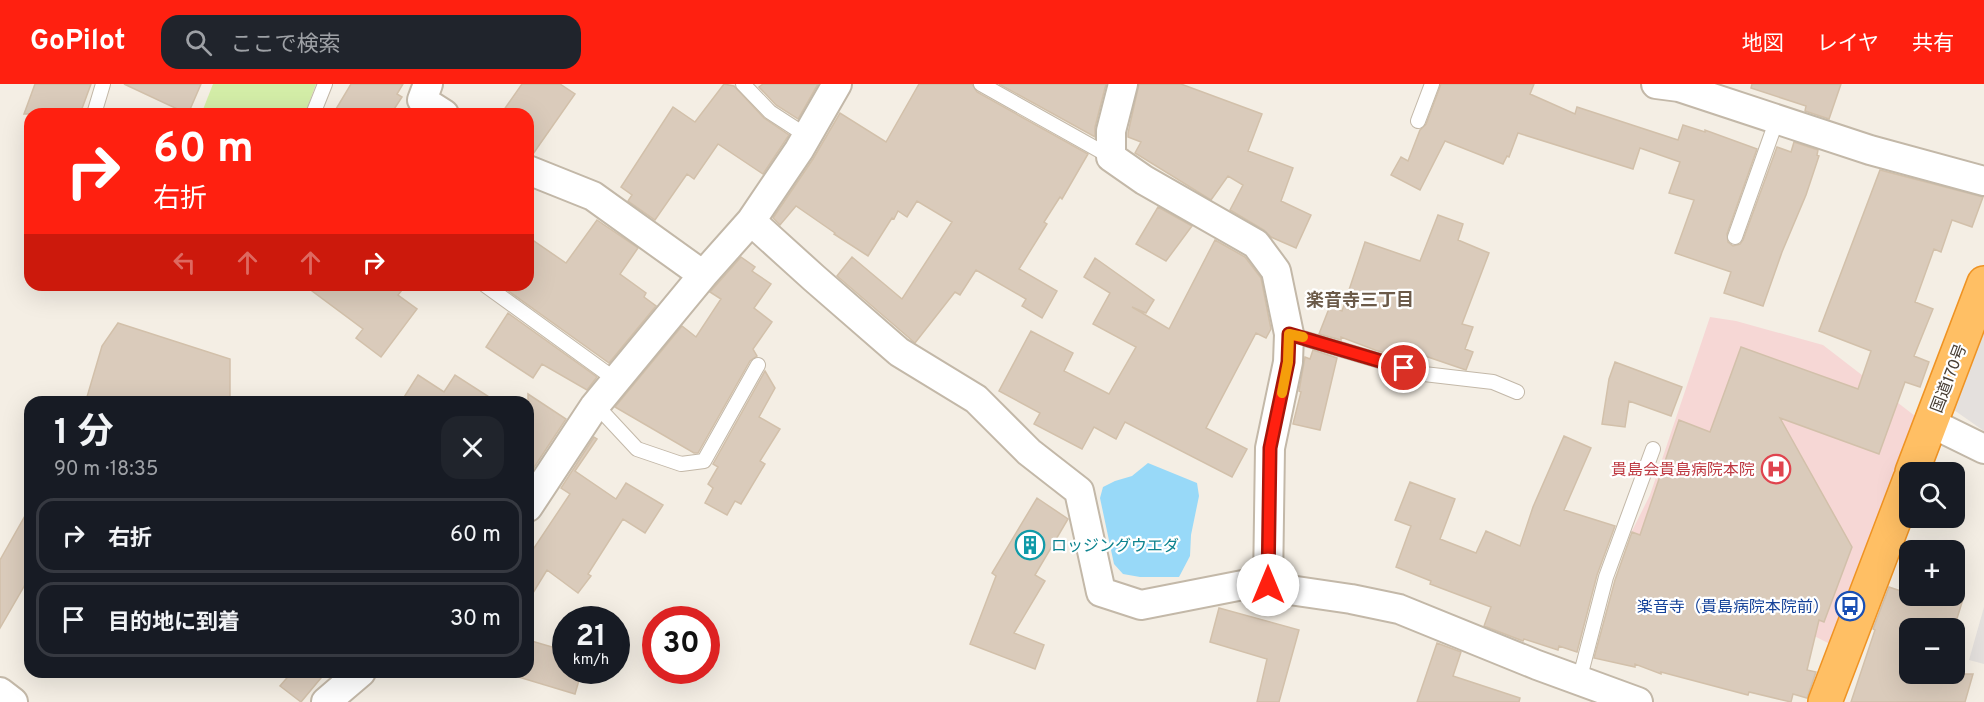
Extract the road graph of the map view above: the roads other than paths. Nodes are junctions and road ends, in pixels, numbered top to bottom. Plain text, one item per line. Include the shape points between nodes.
1 (103, 84) edge
2 (325, 84) edge
3 (428, 84) edge
4 (743, 84) edge
5 (837, 84) edge
6 (981, 84) edge
7 (1123, 84) edge
8 (1432, 84) edge
9 (1656, 84) edge
10 (95, 108) edge
11 (316, 108) edge
12 (435, 108) edge
13 (1777, 119) junction
14 (1418, 121) dead end
15 (807, 136) junction
16 (1111, 157) junction
17 (534, 172) edge
18 (1984, 180) edge
19 (751, 220) junction
20 (1735, 237) dead end
21 (703, 274) junction
22 (1984, 283) edge
23 (493, 291) edge
24 (1289, 334) junction
25 (758, 365) dead end
26 (616, 380) junction
27 (1517, 392) dead end
28 (596, 405) junction
29 (1931, 423) junction
30 (1653, 449) dead end
31 (1984, 449) edge
32 (1916, 462) edge
33 (534, 498) edge
34 (1899, 508) edge
35 (1268, 585) junction
36 (354, 678) edge
37 (1579, 681) junction
38 (0, 692) edge
39 (13, 702) edge
40 (326, 702) edge
41 (1638, 702) edge
42 (1825, 702) edge

1 - 10 lane
2 - 11 lane
3 - 12 street via 422,100
4 - 15 lane via 770,112
5 - 15 street
6 - 16 lane
7 - 16 street via 1111,131
8 - 14 lane
9 - 13 street via 1679,87
13 - 18 street via 1870,150
13 - 20 lane
15 - 19 street
16 - 24 street via 1256,244 1276,271
17 - 21 street via 593,195
19 - 21 street
19 - 35 street via 899,352 976,399 1029,452 1078,492 1101,592 1141,605 1248,584
21 - 26 street
22 - 29 highway, 国道170号
23 - 26 lane
24 - 27 lane via 1424,374 1493,382
24 - 35 street via 1288,362 1270,448
25 - 28 lane via 704,461 681,464 637,449
26 - 28 street
28 - 33 street
29 - 31 street
29 - 32 highway, 国道170号
30 - 37 lane via 1606,577
34 - 42 highway
35 - 37 street via 1399,609
36 - 40 street
37 - 41 street
38 - 39 street

